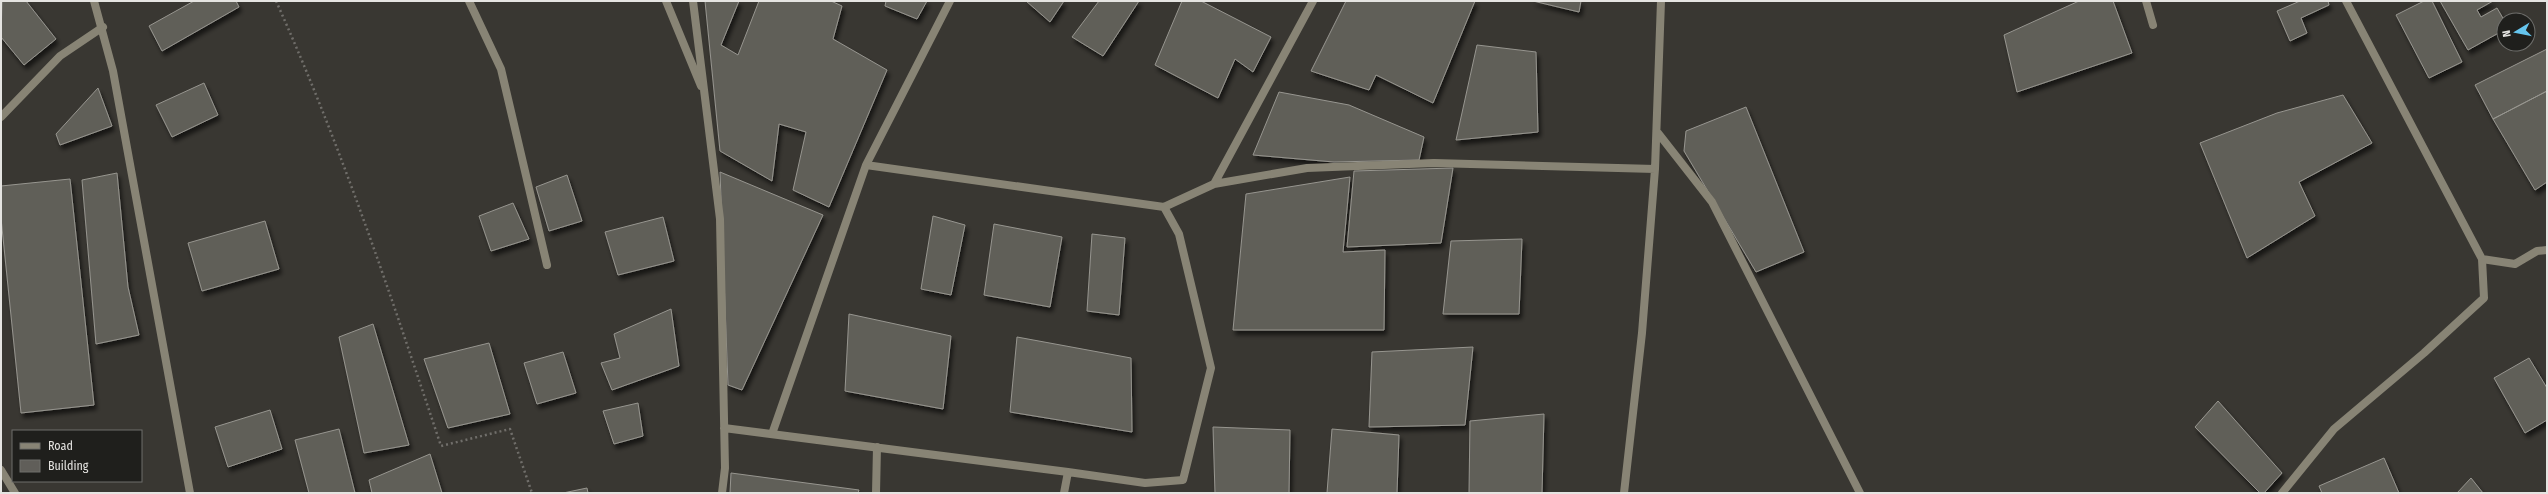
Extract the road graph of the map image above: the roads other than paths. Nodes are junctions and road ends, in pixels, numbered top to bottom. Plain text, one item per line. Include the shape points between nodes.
1 (94, 1) edge
2 (469, 1) edge
3 (666, 1) edge
4 (694, 1) edge
5 (950, 1) edge
6 (1313, 1) edge
7 (1661, 1) edge
8 (2146, 1) edge
9 (2346, 1) edge
10 (2153, 25) dead end
11 (103, 27) junction
12 (705, 96) junction
13 (1, 117) edge
14 (1658, 133) junction
15 (866, 165) junction
16 (1655, 169) junction
17 (1214, 184) junction
18 (1164, 207) junction
19 (2547, 250) edge
20 (2482, 259) junction
21 (547, 265) dead end
22 (724, 428) junction
23 (772, 434) junction
24 (877, 448) junction
25 (1, 470) edge
26 (1068, 472) junction
27 (15, 493) edge
28 (190, 493) edge
29 (722, 493) edge
30 (876, 493) edge
31 (1064, 493) edge
32 (1624, 493) edge
33 (1860, 493) edge
34 (2282, 493) edge

1 - 11 street
2 - 21 street via 501,69
3 - 12 street
4 - 12 street
5 - 15 street
6 - 17 street
7 - 14 street
8 - 10 street
9 - 20 street
11 - 13 street via 60,56
11 - 28 street
12 - 22 street via 720,219
14 - 16 street
14 - 33 street via 1712,202
15 - 18 street
15 - 23 street
16 - 17 street via 1434,163 1307,168
16 - 32 street via 1642,333
17 - 18 street
18 - 26 street via 1179,234 1211,368 1183,480 1144,483
19 - 20 street via 2538,251 2515,264
20 - 34 street via 2484,298 2334,429
22 - 23 street
22 - 29 street via 725,468
23 - 24 street
24 - 26 street
24 - 30 street
25 - 27 street
26 - 31 street

